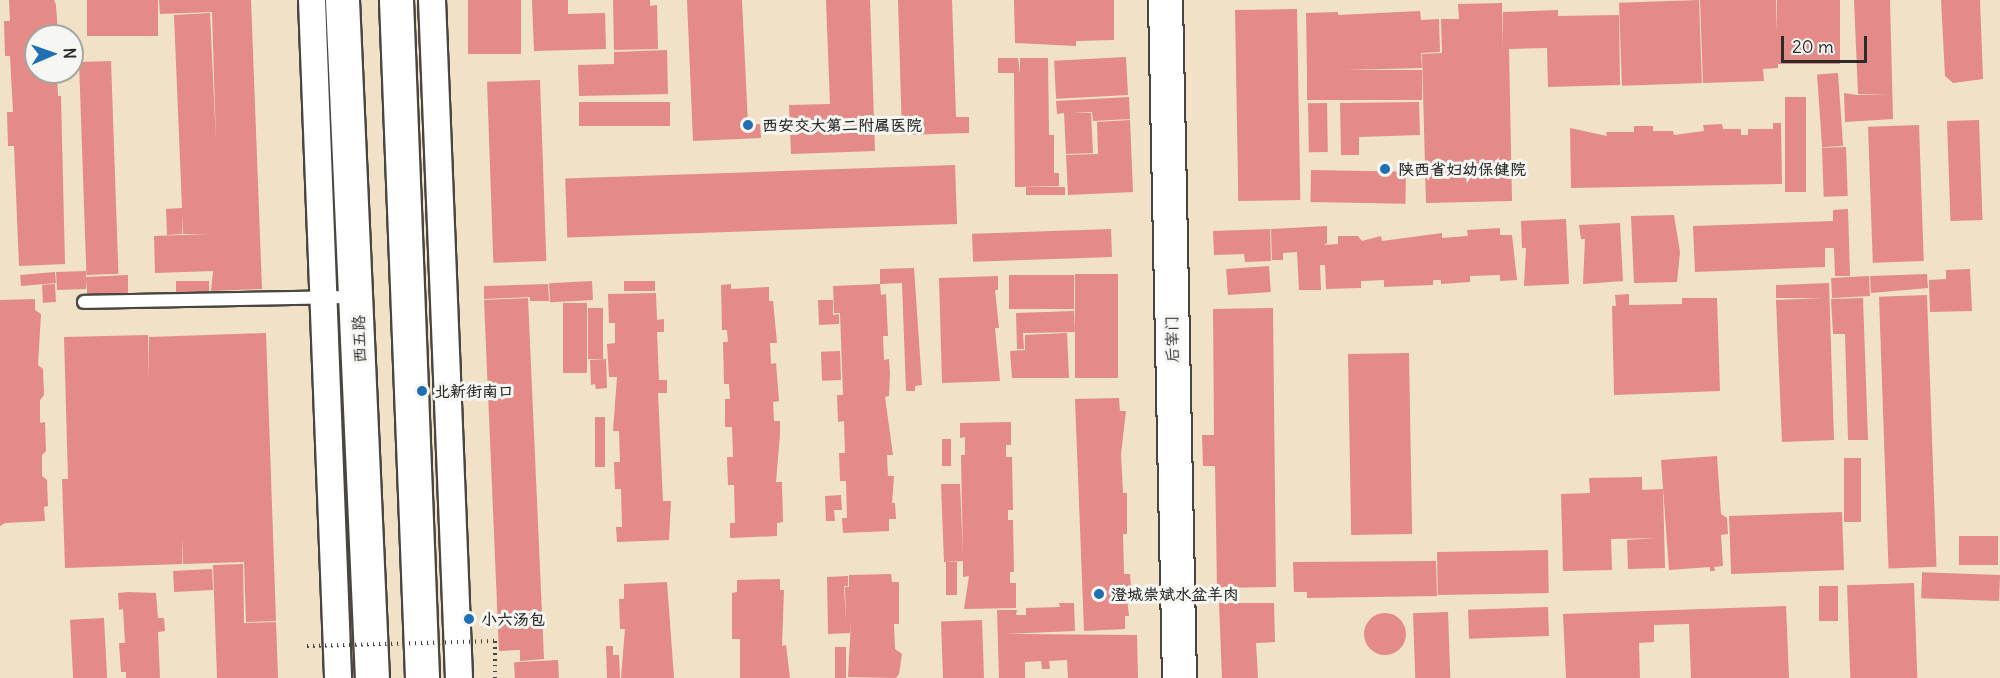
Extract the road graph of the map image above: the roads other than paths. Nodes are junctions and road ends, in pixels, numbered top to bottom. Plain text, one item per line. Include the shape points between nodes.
1 (312, 0) edge
2 (342, 0) edge
3 (396, 0) edge
4 (432, 0) edge
5 (1166, 0) edge
6 (324, 297) junction
7 (358, 297) junction
8 (84, 302) dead end
9 (338, 678) edge
10 (372, 678) edge
11 (422, 678) edge
12 (459, 678) edge
13 (1179, 678) edge

1 - 6 street
2 - 7 main road, 西五路
3 - 11 main road
4 - 12 street
5 - 13 main road, 后宰门
6 - 7 lane
6 - 8 lane
6 - 9 street
7 - 10 main road, 西五路

